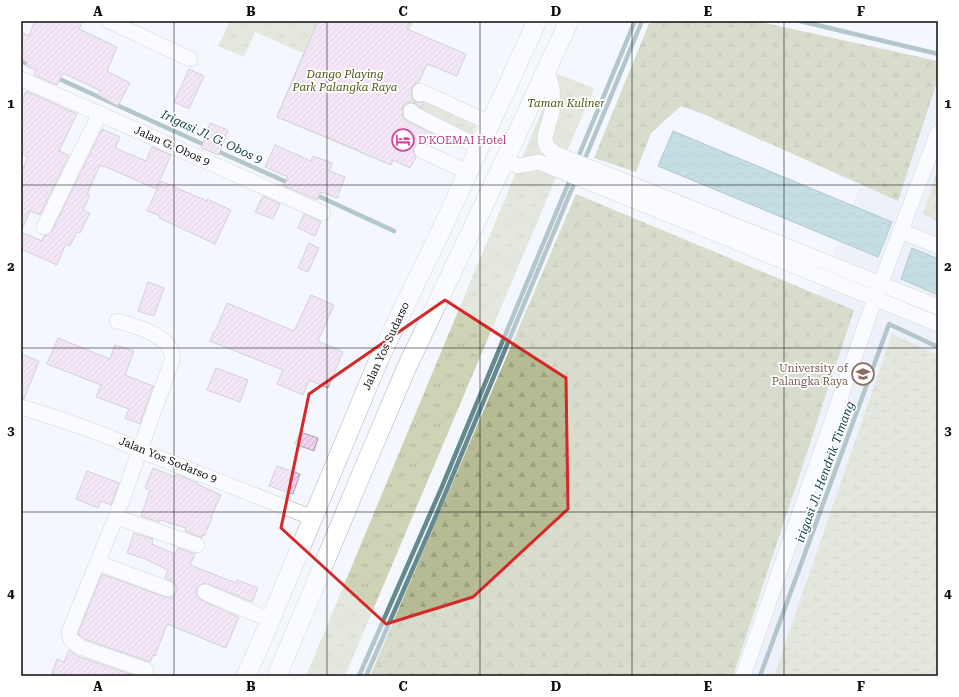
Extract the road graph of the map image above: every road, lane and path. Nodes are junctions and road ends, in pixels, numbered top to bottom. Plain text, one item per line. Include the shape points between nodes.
1 (109, 21) edge
2 (537, 21) edge
3 (569, 21) edge
4 (190, 59) dead end
5 (546, 68) junction
6 (21, 79) edge
7 (420, 94) dead end
8 (412, 111) dead end
9 (100, 113) junction
10 (490, 123) junction
11 (938, 133) edge
12 (479, 147) junction
13 (422, 151) dead end
14 (504, 162) junction
15 (468, 172) junction
16 (323, 213) dead end
17 (44, 227) dead end
18 (901, 231) junction
19 (938, 246) edge
20 (881, 283) junction
21 (875, 298) junction
22 (938, 307) edge
23 (117, 321) dead end
24 (938, 324) edge
25 (21, 407) edge
26 (139, 450) junction
27 (116, 517) junction
28 (312, 518) junction
29 (197, 545) dead end
30 (98, 563) junction
31 (168, 589) dead end
32 (205, 592) dead end
33 (270, 620) junction
34 (146, 670) dead end
35 (246, 676) edge
36 (278, 676) edge
37 (742, 676) edge

1 - 4 street
2 - 10 main road, Jalan Yos Sudarso
3 - 5 main road
5 - 14 main road
5 - 20 street via 552,88 553,108 545,137 546,146 554,153
6 - 9 street, Jalan G. Obos 9
7 - 10 street via 420,91
8 - 12 street via 411,113
9 - 16 street, Jalan G. Obos 9
9 - 17 street
10 - 12 main road, Jalan Yos Sudarso
11 - 18 street
12 - 15 main road, Jalan Yos Sudarso
13 - 15 street
14 - 21 street via 518,166 539,162
14 - 36 main road via 406,369
15 - 28 main road, Jalan Yos Sudarso via 379,359
18 - 19 street
18 - 20 street
20 - 21 street
20 - 22 street
21 - 24 street
21 - 37 street
23 - 26 street via 138,326 159,338 166,343 173,355
25 - 26 street, Jalan Yos Sodarso 9 via 76,424
26 - 27 street
26 - 28 street, Jalan Yos Sodarso 9
27 - 29 street
27 - 30 street
28 - 33 main road, Jalan Yos Sudarso
30 - 31 street
30 - 34 street via 69,632 71,640 80,647
32 - 33 street
33 - 35 main road, Jalan Yos Sudarso

